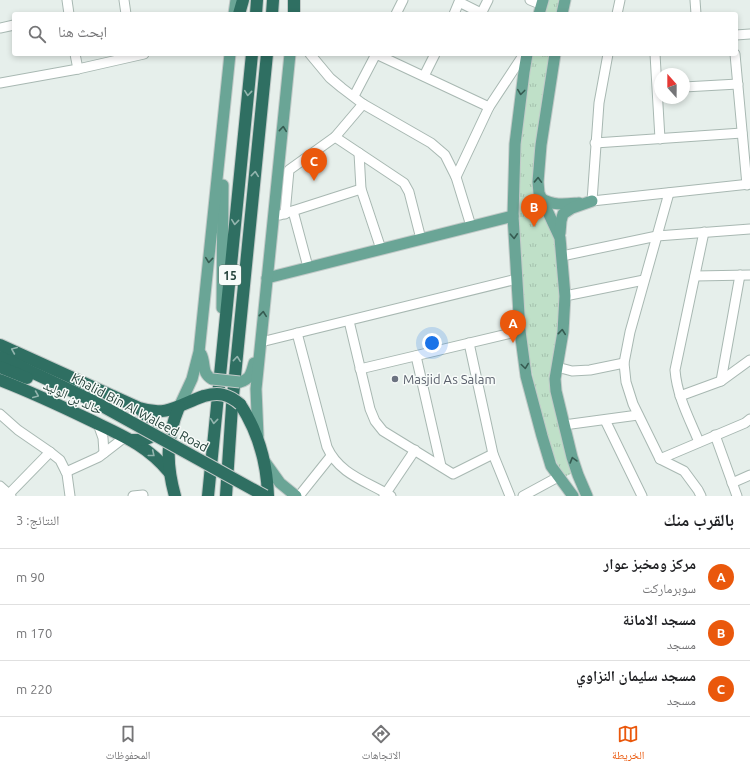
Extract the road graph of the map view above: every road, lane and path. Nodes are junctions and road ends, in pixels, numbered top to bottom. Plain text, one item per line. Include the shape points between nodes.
1 (67, 0) edge
2 (124, 0) edge
3 (236, 0) edge
4 (243, 0) edge
5 (257, 0) edge
6 (273, 0) edge
7 (295, 0) edge
8 (403, 0) edge
9 (488, 0) edge
10 (530, 0) edge
11 (566, 0) edge
12 (620, 0) edge
13 (695, 0) edge
14 (541, 6) edge
15 (69, 12) edge
16 (126, 12) edge
17 (234, 12) edge
18 (240, 12) edge
19 (256, 12) edge
20 (272, 12) edge
21 (294, 12) edge
22 (397, 12) edge
23 (455, 12) edge
24 (477, 12) edge
25 (482, 12) edge
26 (563, 12) edge
27 (617, 12) edge
28 (696, 12) edge
29 (12, 25) edge
30 (0, 28) edge
31 (738, 34) edge
32 (750, 34) edge
33 (75, 56) edge
34 (129, 56) edge
35 (230, 56) edge
36 (252, 56) edge
37 (267, 56) edge
38 (290, 56) edge
39 (312, 56) edge
40 (375, 56) edge
41 (380, 56) edge
42 (434, 56) edge
43 (523, 56) edge
44 (527, 56) edge
45 (555, 56) edge
46 (608, 56) edge
47 (655, 56) edge
48 (735, 56) edge
49 (656, 68) edge
50 (78, 69) junction
51 (424, 76) junction
52 (0, 83) edge
53 (738, 84) junction
54 (690, 86) edge
55 (354, 96) junction
56 (363, 104) junction
57 (659, 104) edge
58 (489, 107) junction
59 (223, 118) junction
60 (742, 133) junction
61 (335, 137) junction
62 (660, 139) junction
63 (595, 144) junction
64 (359, 153) junction
65 (456, 177) junction
66 (748, 184) edge
67 (361, 189) junction
68 (669, 193) junction
69 (542, 199) junction
70 (592, 201) junction
71 (289, 212) junction
72 (513, 216) junction
73 (274, 217) junction
74 (471, 226) junction
75 (750, 229) edge
76 (704, 232) junction
77 (657, 236) junction
78 (560, 238) junction
79 (421, 239) junction
80 (381, 249) junction
81 (562, 256) junction
82 (308, 267) junction
83 (740, 275) junction
84 (750, 275) edge
85 (695, 276) junction
86 (267, 278) junction
87 (517, 279) junction
88 (644, 280) junction
89 (565, 296) junction
90 (349, 321) junction
91 (520, 332) junction
92 (297, 333) junction
93 (261, 342) junction
94 (469, 343) junction
95 (0, 345) edge
96 (222, 349) junction
97 (199, 352) junction
98 (259, 355) junction
99 (416, 356) junction
100 (0, 357) edge
101 (750, 360) edge
102 (624, 363) junction
103 (0, 367) edge
104 (557, 367) junction
105 (360, 369) junction
106 (0, 380) edge
107 (721, 381) junction
108 (680, 396) junction
109 (93, 405) junction
110 (139, 408) junction
111 (179, 408) junction
112 (0, 414) edge
113 (638, 415) junction
114 (750, 419) edge
115 (605, 420) junction
116 (98, 424) junction
117 (564, 425) junction
118 (715, 435) junction
119 (258, 436) junction
120 (128, 439) junction
121 (700, 442) junction
122 (415, 450) junction
123 (50, 452) junction
124 (104, 453) junction
125 (494, 454) junction
126 (331, 456) junction
127 (660, 459) junction
128 (265, 462) junction
129 (441, 466) junction
130 (66, 472) junction
131 (169, 472) junction
132 (750, 475) edge
133 (558, 477) junction
134 (732, 483) junction
135 (0, 486) edge
136 (285, 491) edge
137 (6, 495) edge
138 (142, 495) edge
139 (387, 495) edge
140 (70, 496) edge
141 (133, 496) edge
142 (175, 496) edge
143 (208, 496) edge
144 (226, 496) edge
145 (249, 496) edge
146 (266, 496) edge
147 (297, 496) edge
148 (510, 496) edge
149 (523, 496) edge
150 (572, 496) edge
151 (587, 496) edge
152 (642, 496) edge
153 (701, 496) edge
154 (737, 496) edge

1 - 15 street
2 - 16 street
3 - 17 main road
4 - 18 highway
5 - 19 highway
6 - 20 highway
7 - 21 highway
8 - 22 street
9 - 25 street
10 - 14 street
11 - 26 main road
12 - 27 street
13 - 28 street
23 - 24 street via 459,2
29 - 30 street
31 - 32 street
33 - 50 street
34 - 50 street
35 - 59 main road
36 -> 96 highway, 15
144 -> 37 highway, 15 via 233,398
73 -> 38 main road
39 - 55 street via 330,78
40 - 55 street
41 - 51 street
42 - 51 street
43 - 58 street
44 -> 72 main road via 514,144
69 -> 45 main road via 538,182 541,145
46 - 63 street
47 - 49 street
48 - 53 street
50 - 52 street
51 - 58 street
53 - 54 street
53 - 60 street
55 - 56 street
56 - 61 street
56 - 65 street via 431,143 445,155
57 - 62 street
58 - 65 street
59 - 96 main road
59 -> 97 main road
60 - 62 street
60 - 66 street
61 - 64 street
61 - 71 street via 289,170
62 - 63 street
63 - 70 street
64 - 67 street
64 - 79 street via 404,183 409,192
65 - 74 street
66 - 68 street
67 - 71 street
67 - 80 street
68 - 70 street
68 - 77 street
69 - 70 main road via 550,204
69 - 78 main road
70 - 78 main road via 563,214
71 - 73 street
71 - 82 street
72 - 74 main road
72 -> 87 main road
73 - 86 main road
74 - 79 main road
75 - 76 street
76 - 77 street
76 - 85 street
77 - 81 street
77 - 88 street
78 - 81 main road
79 - 80 main road
80 - 82 main road
81 - 89 main road
82 - 86 main road
83 - 84 street
83 - 85 street
83 - 107 street
85 - 108 street via 675,370
93 -> 86 main road
87 - 90 street
87 - 91 main road
88 - 89 street
88 - 102 street
104 -> 89 main road
90 - 92 street
90 - 105 street
91 - 94 street
91 -> 133 main road via 526,376 542,436
92 - 93 street
92 - 126 street
93 - 98 main road
94 - 99 street
94 - 125 street
110 -> 95 highway, خالد بن الوليد
96 -> 143 highway, 15
97 - 98 main road, bridge via 207,376 212,379 240,382 250,376
97 - 111 main road via 192,379
98 - 119 main road via 256,389
99 - 105 street
99 - 129 street
100 - 109 highway, Khalid Bin Al Waleed Road
101 - 107 street
102 - 104 street via 590,370 572,371
102 - 113 street via 626,382
103 - 109 highway, Khalid Bin Al Waleed Road
104 - 117 main road via 556,391
105 - 122 street via 375,421 383,431
106 -> 116 highway, خالد بن الوليد
107 - 108 street
108 - 121 street
109 - 145 highway, Khalid Bin Al Waleed Road
109 - 146 highway, Khalid Bin Al Waleed Road, bridge
110 - 111 highway, خالد بن الوليد via 150,412 162,412
110 - 120 highway via 153,423 154,432 150,438 143,440
111 - 119 highway, خالد بن الوليد, bridge via 193,400 214,394 232,398 240,404
111 - 131 highway, خالد بن الوليد via 169,435
112 - 123 street
113 - 115 street
113 - 127 street
114 - 118 street
115 - 117 street
115 - 152 street
116 - 120 highway, خالد بن الوليد
116 - 124 street via 103,438
151 -> 117 main road via 578,475
118 - 121 street
118 - 134 street
119 - 128 highway, خالد بن الوليد
120 - 124 street
120 -> 131 highway, خالد بن الوليد via 143,446 160,460
121 - 127 street
122 - 129 street
122 - 139 street
123 - 130 street via 60,460
123 - 137 street
124 - 130 street
125 - 129 street via 453,474
125 - 148 street
126 - 139 street via 345,470
126 - 147 street
127 - 153 street via 684,471
128 - 136 main road, خالد بن الوليد
128 - 146 highway, خالد بن الوليد
130 - 140 street
131 - 142 highway, خالد بن الوليد
132 - 134 street
133 - 149 street
133 - 150 main road
134 - 154 street
135 - 137 street
136 - 147 main road, خالد بن الوليد
138 - 141 street

